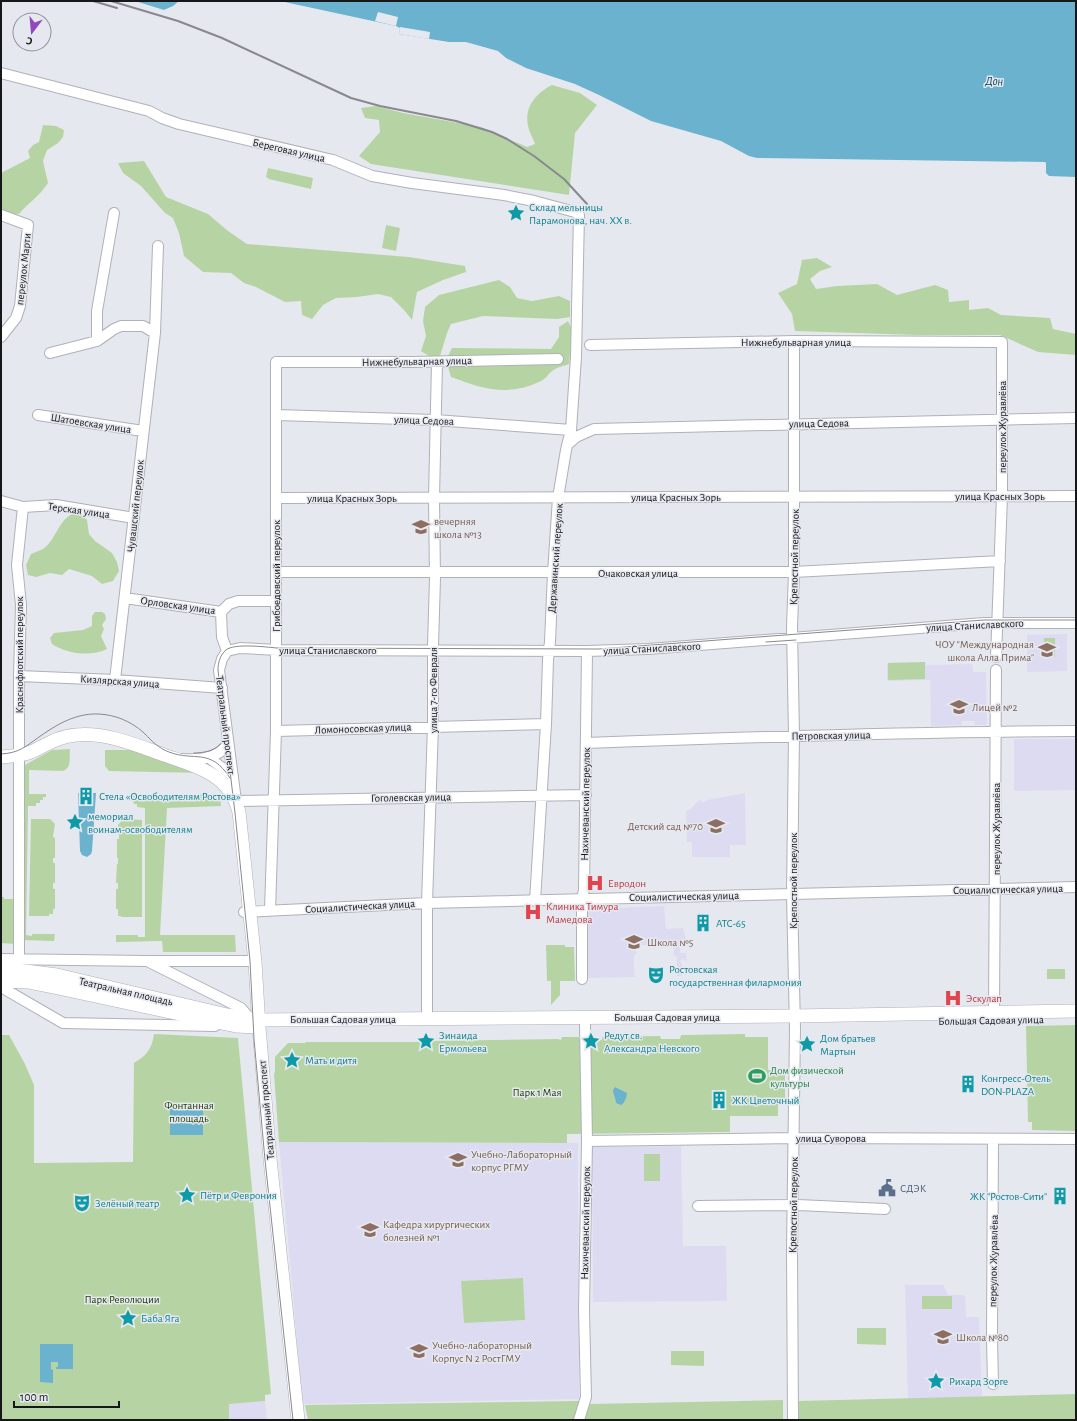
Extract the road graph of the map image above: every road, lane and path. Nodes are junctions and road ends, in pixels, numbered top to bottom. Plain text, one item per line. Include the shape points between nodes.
1 (1, 73) edge
2 (114, 213) dead end
3 (1, 215) edge
4 (579, 215) joint
5 (158, 246) dead end
6 (155, 333) junction
7 (1, 337) edge
8 (97, 341) junction
9 (794, 341) junction
10 (1002, 342) joint
11 (590, 345) dead end
12 (50, 353) dead end
13 (558, 359) dead end
14 (276, 362) joint
15 (437, 362) junction
16 (38, 415) dead end
17 (277, 416) junction
18 (1076, 418) edge
19 (435, 420) junction
20 (1002, 420) junction
21 (794, 424) junction
22 (571, 430) junction
23 (143, 431) junction
24 (566, 446) junction
25 (1002, 496) junction
26 (1076, 496) edge
27 (794, 497) junction
28 (276, 498) junction
29 (434, 498) junction
30 (558, 498) junction
31 (1, 501) edge
32 (23, 507) junction
33 (134, 518) junction
34 (1000, 561) junction
35 (276, 572) junction
36 (435, 572) junction
37 (794, 572) junction
38 (553, 573) junction
39 (124, 598) junction
40 (276, 601) junction
41 (221, 612) junction
42 (1076, 622) edge
43 (997, 623) junction
44 (792, 638) junction
45 (277, 650) junction
46 (228, 651) junction
47 (433, 651) junction
48 (548, 651) junction
49 (588, 651) junction
50 (996, 657) dead end
51 (996, 670) dead end
52 (19, 676) junction
53 (115, 680) junction
54 (222, 688) junction
55 (546, 724) junction
56 (433, 726) junction
57 (276, 731) junction
58 (996, 731) junction
59 (1076, 731) edge
60 (794, 736) junction
61 (228, 743) junction
62 (586, 743) junction
63 (19, 756) junction
64 (1, 757) edge
65 (208, 757) junction
66 (174, 758) junction
67 (233, 776) junction
68 (541, 795) junction
69 (586, 795) junction
70 (430, 797) junction
71 (274, 800) junction
72 (236, 801) junction
73 (1076, 887) edge
74 (996, 889) junction
75 (792, 894) junction
76 (582, 899) junction
77 (535, 901) junction
78 (427, 903) junction
79 (270, 910) junction
80 (247, 911) junction
81 (1, 959) edge
82 (19, 959) junction
83 (147, 961) junction
84 (248, 961) junction
85 (1, 968) edge
86 (582, 979) dead end
87 (1, 980) edge
88 (1, 987) edge
89 (1076, 1011) edge
90 (994, 1012) junction
91 (1076, 1018) edge
92 (427, 1019) junction
93 (794, 1020) junction
94 (255, 1024) junction
95 (585, 1025) junction
96 (236, 1026) junction
97 (794, 1138) junction
98 (993, 1139) junction
99 (1076, 1139) edge
100 (586, 1141) junction
101 (793, 1205) junction
102 (698, 1206) dead end
103 (885, 1209) dead end
104 (993, 1384) dead end
105 (291, 1420) edge
106 (298, 1420) edge
107 (579, 1420) edge
108 (793, 1420) edge

1 - 4 street, Береговая улица via 150,111 179,124 333,160 372,176 534,201
2 - 8 street via 97,311
3 - 7 street, переулок Марти via 28,225 20,306 16,318
4 - 22 street, Державинский переулок via 576,357
5 - 6 street, Чувашский переулок
6 - 8 street via 143,326 121,326
6 - 23 street, Чувашский переулок
8 - 12 street
9 - 10 street, Нижнебульварная улица
9 - 11 street, Нижнебульварная улица
9 - 21 street, Крепостной переулок
10 - 20 street, переулок Журавлёва
13 - 15 street, Нижнебульварная улица
14 - 15 street, Нижнебульварная улица
14 - 17 street, Грибоедовский переулок
15 - 19 street, улица 7-го Февраля
16 - 23 street, Шатоевская улица
17 - 19 street, улица Седова
17 - 28 street, Грибоедовский переулок
18 - 20 street, улица Седова
19 - 22 street, улица Седова
19 - 29 street, улица 7-го Февраля
20 - 21 street, улица Седова
20 - 25 street, переулок Журавлёва
21 - 24 street, улица Седова via 594,429 576,437
21 - 27 street, Крепостной переулок
22 - 24 street, Державинский переулок
23 - 33 street, Чувашский переулок
24 - 30 street, Державинский переулок
25 - 26 street, улица Красных Зорь
25 - 27 street, улица Красных Зорь
25 - 34 street, переулок Журавлёва
27 - 30 street, улица Красных Зорь
27 - 37 street, Крепостной переулок
28 - 29 street, улица Красных Зорь
28 - 35 street, Грибоедовский переулок
29 - 30 street, улица Красных Зорь
29 - 36 street, улица 7-го Февраля
30 - 38 street, Державинский переулок
31 - 32 street, Терская улица
32 - 33 street, Терская улица via 56,505
32 - 52 street, Краснофлотский переулок via 16,565 21,605
33 - 39 street, Чувашский переулок
34 - 37 street, Очаковская улица
34 - 43 street, переулок Журавлёва
35 - 36 street, Очаковская улица
35 - 40 street, Грибоедовский переулок
36 - 38 street, Очаковская улица
36 - 47 street, улица 7-го Февраля
37 - 38 street, Очаковская улица
37 - 44 street, Крепостной переулок
38 - 48 street, Державинский переулок
39 - 41 street, Орловская улица
39 - 53 street, Чувашский переулок
40 - 41 street, Орловская улица via 238,602 229,604
40 - 45 street, Грибоедовский переулок
41 - 46 street via 222,638
42 - 43 street, улица Станиславского
43 - 44 street, улица Станиславского
43 - 50 street, переулок Журавлёва
44 - 49 street, улица Станиславского
44 - 60 street, Крепостной переулок
45 - 46 street, улица Станиславского via 240,648
45 - 47 street, улица Станиславского
45 - 57 street, Грибоедовский переулок
46 - 54 street, Театральный проспект via 220,666
47 - 48 street, улица Станиславского
47 - 56 street, улица 7-го Февраля
48 - 49 street, улица Станиславского
48 - 55 street, Державинский переулок
49 - 62 street, Нахичеванский переулок
51 - 58 street, переулок Журавлёва
52 - 53 street, Кизлярская улица
52 - 63 street, Краснофлотский переулок
53 - 54 street, Кизлярская улица
54 - 61 street, Театральный проспект
55 - 56 street, Ломоносовская улица
55 - 68 street, Державинский переулок
56 - 57 street, Ломоносовская улица
56 - 70 street, улица 7-го Февраля
57 - 71 street, Грибоедовский переулок
58 - 59 street, Петровская улица
58 - 60 street, Петровская улица
58 - 74 street, переулок Журавлёва
60 - 62 street, Петровская улица
60 - 75 street, Крепостной переулок
61 - 65 street via 221,752
61 - 67 street, Театральный проспект
62 - 69 street, Нахичеванский переулок
63 - 64 main road
63 - 66 main road via 53,740 87,734 114,739
63 - 82 street, Краснофлотский переулок
65 - 66 street
65 - 67 street
66 - 72 main road via 215,776 228,788
67 - 72 street, Театральный проспект
68 - 69 street, Гоголевская улица
68 - 70 street, Гоголевская улица
68 - 77 street, Державинский переулок
69 - 76 street, Нахичеванский переулок
70 - 71 street, Гоголевская улица
70 - 78 street, улица 7-го Февраля
71 - 72 street, Гоголевская улица
71 - 79 street, Грибоедовский переулок
72 - 80 main road, Театральный проспект
73 - 74 street, Социалистическая улица
74 - 75 street, Социалистическая улица
74 - 90 street, переулок Журавлёва
75 - 76 street, Социалистическая улица
75 - 93 street, Крепостной переулок
76 - 77 street, Социалистическая улица
76 - 86 street, Нахичеванский переулок
77 - 78 street, Социалистическая улица
78 - 79 street, Социалистическая улица
78 - 92 street, улица 7-го Февраля
79 - 80 street, Социалистическая улица
80 - 84 main road, Театральный проспект
80 - 94 main road, Театральный проспект via 255,962
81 - 82 street, Театральная площадь
82 - 83 street, Театральная площадь
83 - 84 street, Театральная площадь
83 - 94 street, Театральная площадь via 241,1008
84 - 94 main road, Театральный проспект
85 - 94 main road, Театральная площадь via 57,975
87 - 96 main road, Театральная площадь via 28,982
88 - 96 street, Театральная площадь via 63,1023
89 - 90 main road, Большая Садовая улица
90 - 93 main road, Большая Садовая улица
91 - 93 main road, Большая Садовая улица
92 - 93 main road, Большая Садовая улица
92 - 94 main road, Большая Садовая улица
93 - 95 main road, Большая Садовая улица
93 - 97 street, Крепостной переулок
94 - 95 main road, Большая Садовая улица
94 - 96 main road, Театральная площадь
94 - 105 main road, Театральный проспект via 262,1159
94 - 106 main road, Театральный проспект
95 - 100 street, Нахичеванский переулок
97 - 98 street, улица Суворова
97 - 100 street, улица Суворова
97 - 101 street, Крепостной переулок
98 - 99 street, улица Суворова
98 - 104 street, переулок Журавлёва
100 - 107 street, Нахичеванский переулок via 586,1397
101 - 102 street
101 - 103 street
101 - 108 street, Крепостной переулок

